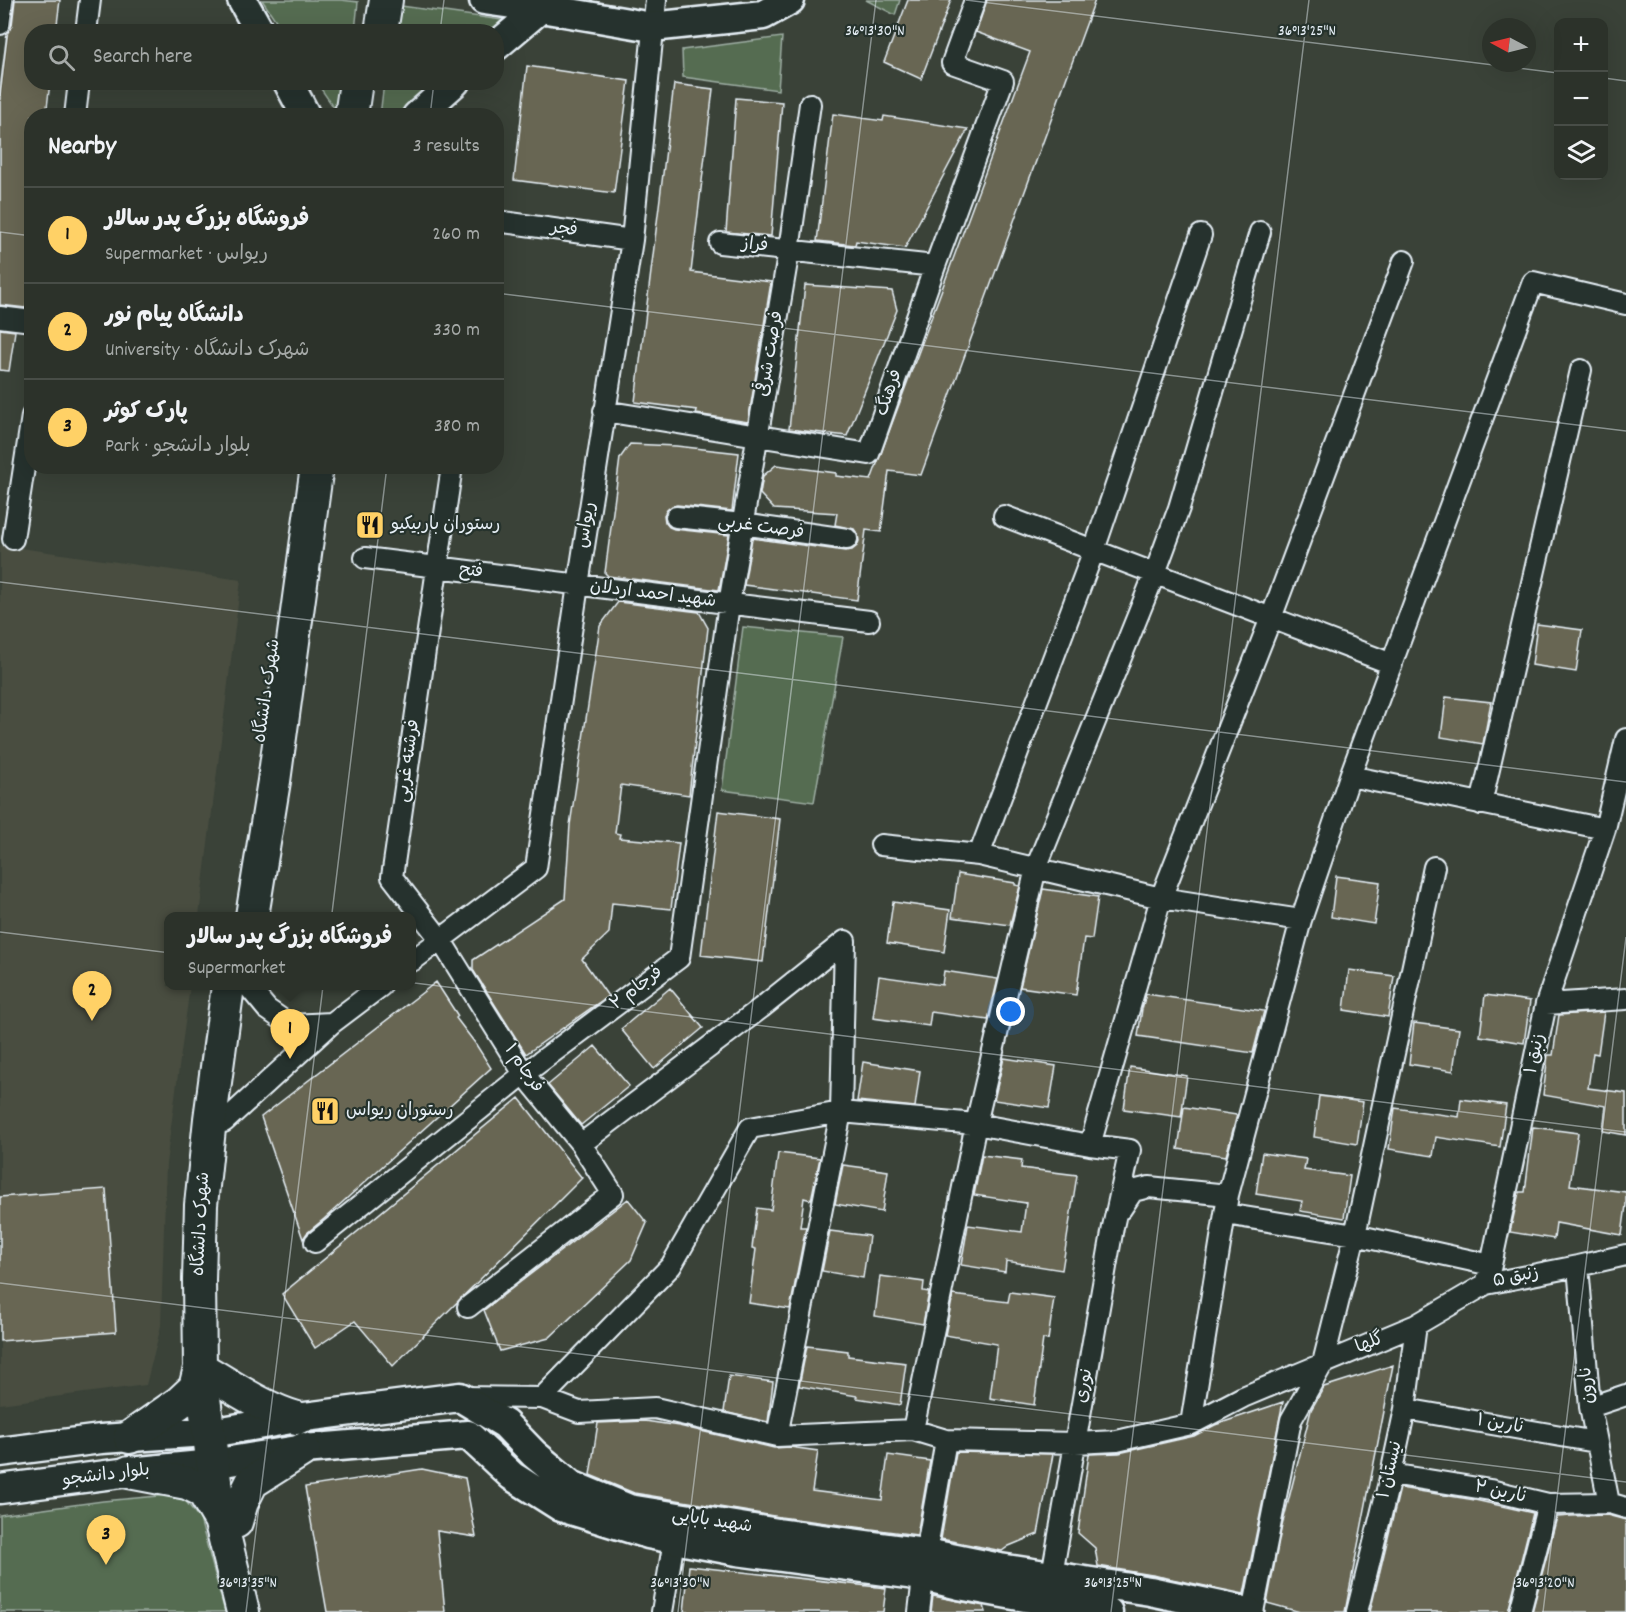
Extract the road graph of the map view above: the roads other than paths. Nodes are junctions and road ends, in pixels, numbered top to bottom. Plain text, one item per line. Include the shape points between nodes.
1 (3, 0) edge
2 (90, 0) edge
3 (242, 0) edge
4 (368, 0) edge
5 (386, 0) edge
6 (484, 0) edge
7 (790, 0) edge
8 (975, 0) edge
9 (538, 4) edge
10 (654, 14) edge
11 (0, 24) edge
12 (87, 24) edge
13 (256, 24) edge
14 (364, 24) edge
15 (382, 24) edge
16 (504, 38) edge
17 (78, 90) edge
18 (292, 90) edge
19 (355, 90) edge
20 (373, 90) edge
21 (446, 90) edge
22 (810, 104) dead end
23 (76, 108) edge
24 (302, 108) edge
25 (352, 108) edge
26 (370, 108) edge
27 (426, 108) edge
28 (504, 222) edge
29 (1260, 232) dead end
30 (1201, 235) dead end
31 (632, 240) junction
32 (720, 243) dead end
33 (789, 250) junction
34 (1404, 261) dead end
35 (935, 266) junction
36 (1626, 304) edge
37 (0, 317) edge
38 (24, 320) edge
39 (1581, 370) dead end
40 (604, 411) junction
41 (757, 436) junction
42 (24, 468) edge
43 (299, 474) edge
44 (316, 474) edge
45 (451, 474) edge
46 (1004, 516) dead end
47 (676, 517) dead end
48 (742, 524) junction
49 (13, 539) dead end
50 (847, 539) dead end
51 (1094, 550) junction
52 (365, 558) dead end
53 (437, 567) junction
54 (1155, 573) junction
55 (578, 585) junction
56 (729, 604) junction
57 (1271, 618) junction
58 (869, 621) dead end
59 (1392, 664) junction
60 (1626, 739) edge
61 (1350, 776) junction
62 (1480, 804) junction
63 (1605, 829) junction
64 (881, 845) dead end
65 (979, 855) junction
66 (1434, 867) dead end
67 (1036, 868) junction
68 (1161, 898) junction
69 (237, 912) edge
70 (253, 912) edge
71 (1301, 920) junction
72 (440, 939) junction
73 (416, 957) edge
74 (227, 990) edge
75 (241, 990) edge
76 (251, 990) edge
77 (376, 990) edge
78 (1626, 999) edge
79 (1546, 1004) junction
80 (332, 1023) junction
81 (524, 1074) junction
82 (841, 1112) junction
83 (224, 1122) junction
84 (976, 1124) junction
85 (581, 1144) junction
86 (1090, 1145) junction
87 (1227, 1204) junction
88 (1116, 1217) junction
89 (1355, 1235) junction
90 (315, 1242) dead end
91 (1626, 1255) edge
92 (1491, 1265) junction
93 (1578, 1266) junction
94 (1486, 1284) junction
95 (468, 1307) dead end
96 (1416, 1325) junction
97 (1323, 1363) junction
98 (209, 1373) junction
99 (1626, 1395) edge
100 (460, 1397) junction
101 (542, 1398) junction
102 (1590, 1407) junction
103 (1405, 1409) junction
104 (297, 1418) junction
105 (1191, 1424) junction
106 (913, 1430) junction
107 (777, 1436) junction
108 (130, 1437) junction
109 (946, 1440) junction
110 (1596, 1442) junction
111 (1075, 1443) junction
112 (217, 1447) junction
113 (304, 1449) junction
114 (0, 1452) edge
115 (129, 1472) junction
116 (1391, 1474) junction
117 (0, 1489) edge
118 (1548, 1504) junction
119 (1618, 1506) edge
120 (228, 1521) junction
121 (674, 1540) junction
122 (924, 1565) junction
123 (1052, 1575) junction
124 (243, 1612) edge
125 (255, 1612) edge
126 (662, 1612) edge
127 (919, 1612) edge
128 (1108, 1612) edge
129 (1251, 1612) edge
130 (1357, 1612) edge
131 (1520, 1612) edge

1 - 11 street
2 - 12 street
3 - 13 main road
4 - 14 main road
5 - 15 main road
6 - 9 main road
7 - 10 main road via 764,15
8 - 35 street, فرهنگ via 952,63 1004,81
9 - 10 main road
9 - 16 main road
10 - 31 street, ریواس
17 - 23 street
18 - 24 main road
19 - 25 main road
20 - 26 main road
21 - 27 main road
22 - 33 street, فرصت شرقی
28 - 31 street, فجر
29 - 54 street via 1179,508
30 - 51 street
31 - 40 street, ریواس
32 - 33 street, فراز
33 - 35 street, فراز
33 - 41 street, فرصت شرقی
34 - 57 street
35 - 41 street, فرهنگ via 869,454
36 - 59 street via 1533,282
37 - 38 street
39 - 62 street
40 - 41 street, فرهنگ
40 - 55 street, ریواس
41 - 48 street, فرصت شرقی
42 - 49 street
43 - 69 main road, شهرک دانشگاه
44 - 70 main road
45 - 53 street, فرشته غربی
46 - 51 street
47 - 48 street, فرصت غربی
48 - 50 street, فرصت غربی
48 - 56 street, فرصت شرقی
51 - 54 street
51 - 65 street
52 - 53 street, فتح
53 - 55 street, فتح
53 - 72 street, فرشته غربی via 392,877
54 - 57 street
54 - 67 street
55 - 56 street, شهید احمد اردلان
55 - 72 street, ریواس via 536,868
56 - 58 street
56 - 81 street, فرجام ۲ via 679,958
57 - 59 street
57 - 68 street
59 - 61 street
60 - 63 street, زنبق ۱
61 - 62 street
61 - 71 street
62 - 63 street
63 - 79 street, زنبق ۱
64 - 65 street
65 - 67 street
66 - 89 street
67 - 68 street
67 - 84 street
68 - 71 street
68 - 86 street
71 - 87 street
72 - 73 street, ریواس
72 - 81 street, فرجام ۱
74 - 98 main road, شهرک دانشگاه via 201,1205 199,1280
75 - 83 main road
76 - 80 street via 267,1009 290,1025
77 - 80 street
78 - 79 street
79 - 92 street, زنبق ۱
80 - 83 street
81 - 85 street, فرجام ۱
81 - 90 street, فرجام ۲
82 - 84 street
82 - 85 street via 845,941
82 - 101 street via 750,1128 671,1266
82 - 107 street
83 - 98 main road
84 - 86 street
84 - 106 street
85 - 95 street, فرجام ۱ via 613,1194
86 - 88 street, نوری via 1130,1150
87 - 88 street via 1149,1187 1133,1191
87 - 89 street
87 - 105 street
88 - 111 street, نوری
89 - 92 street
89 - 97 street
91 - 93 street, زنبق ۵
92 - 94 street, زنبق ۱
93 - 94 street, زنبق ۵
93 - 102 street, نارون
94 - 96 street, زنبق ۵
96 - 97 street, گلها
96 - 103 street, نیستان ۱
97 - 105 street, گلها
97 - 129 street via 1291,1419
98 - 104 main road via 281,1414
98 - 108 main road via 180,1402
98 - 112 main road
99 - 102 street
100 - 101 street
100 - 104 main road
100 - 122 main road, شهید بابایی via 505,1424 571,1485 629,1509 778,1533
101 - 107 street, گلها via 579,1412 655,1408
102 - 110 street, نارون
103 - 110 street, نارین ۱
103 - 116 street, نیستان ۱
104 - 112 main road
105 - 111 street, گلها via 1117,1441
106 - 107 street, گلها
106 - 109 street, گلها
108 - 112 main road, بلوار دانشجو
108 - 114 main road, بلوار دانشجو
109 - 111 street, گلها
109 - 122 street
110 - 119 street, نارون
111 - 123 street, نوری
112 - 113 main road, شهید بابایی
112 - 115 main road, بلوار دانشجو
112 - 120 main road
113 - 120 main road via 252,1482
113 - 121 main road, شهید بابایی via 468,1435 512,1476 561,1507
115 - 117 main road, بلوار دانشجو
115 - 120 main road via 187,1483 202,1491
116 - 118 street, نارین ۲
116 - 130 street, نیستان ۱
118 - 119 street, نارین ۲
118 - 131 street
120 - 124 main road
120 - 125 main road
121 - 122 main road, شهید بابایی via 737,1551
121 - 126 street
122 - 123 main road, شهید بابایی
122 - 127 street
122 - 128 main road, شهید بابایی via 959,1585
123 - 129 main road, شهید بابایی

